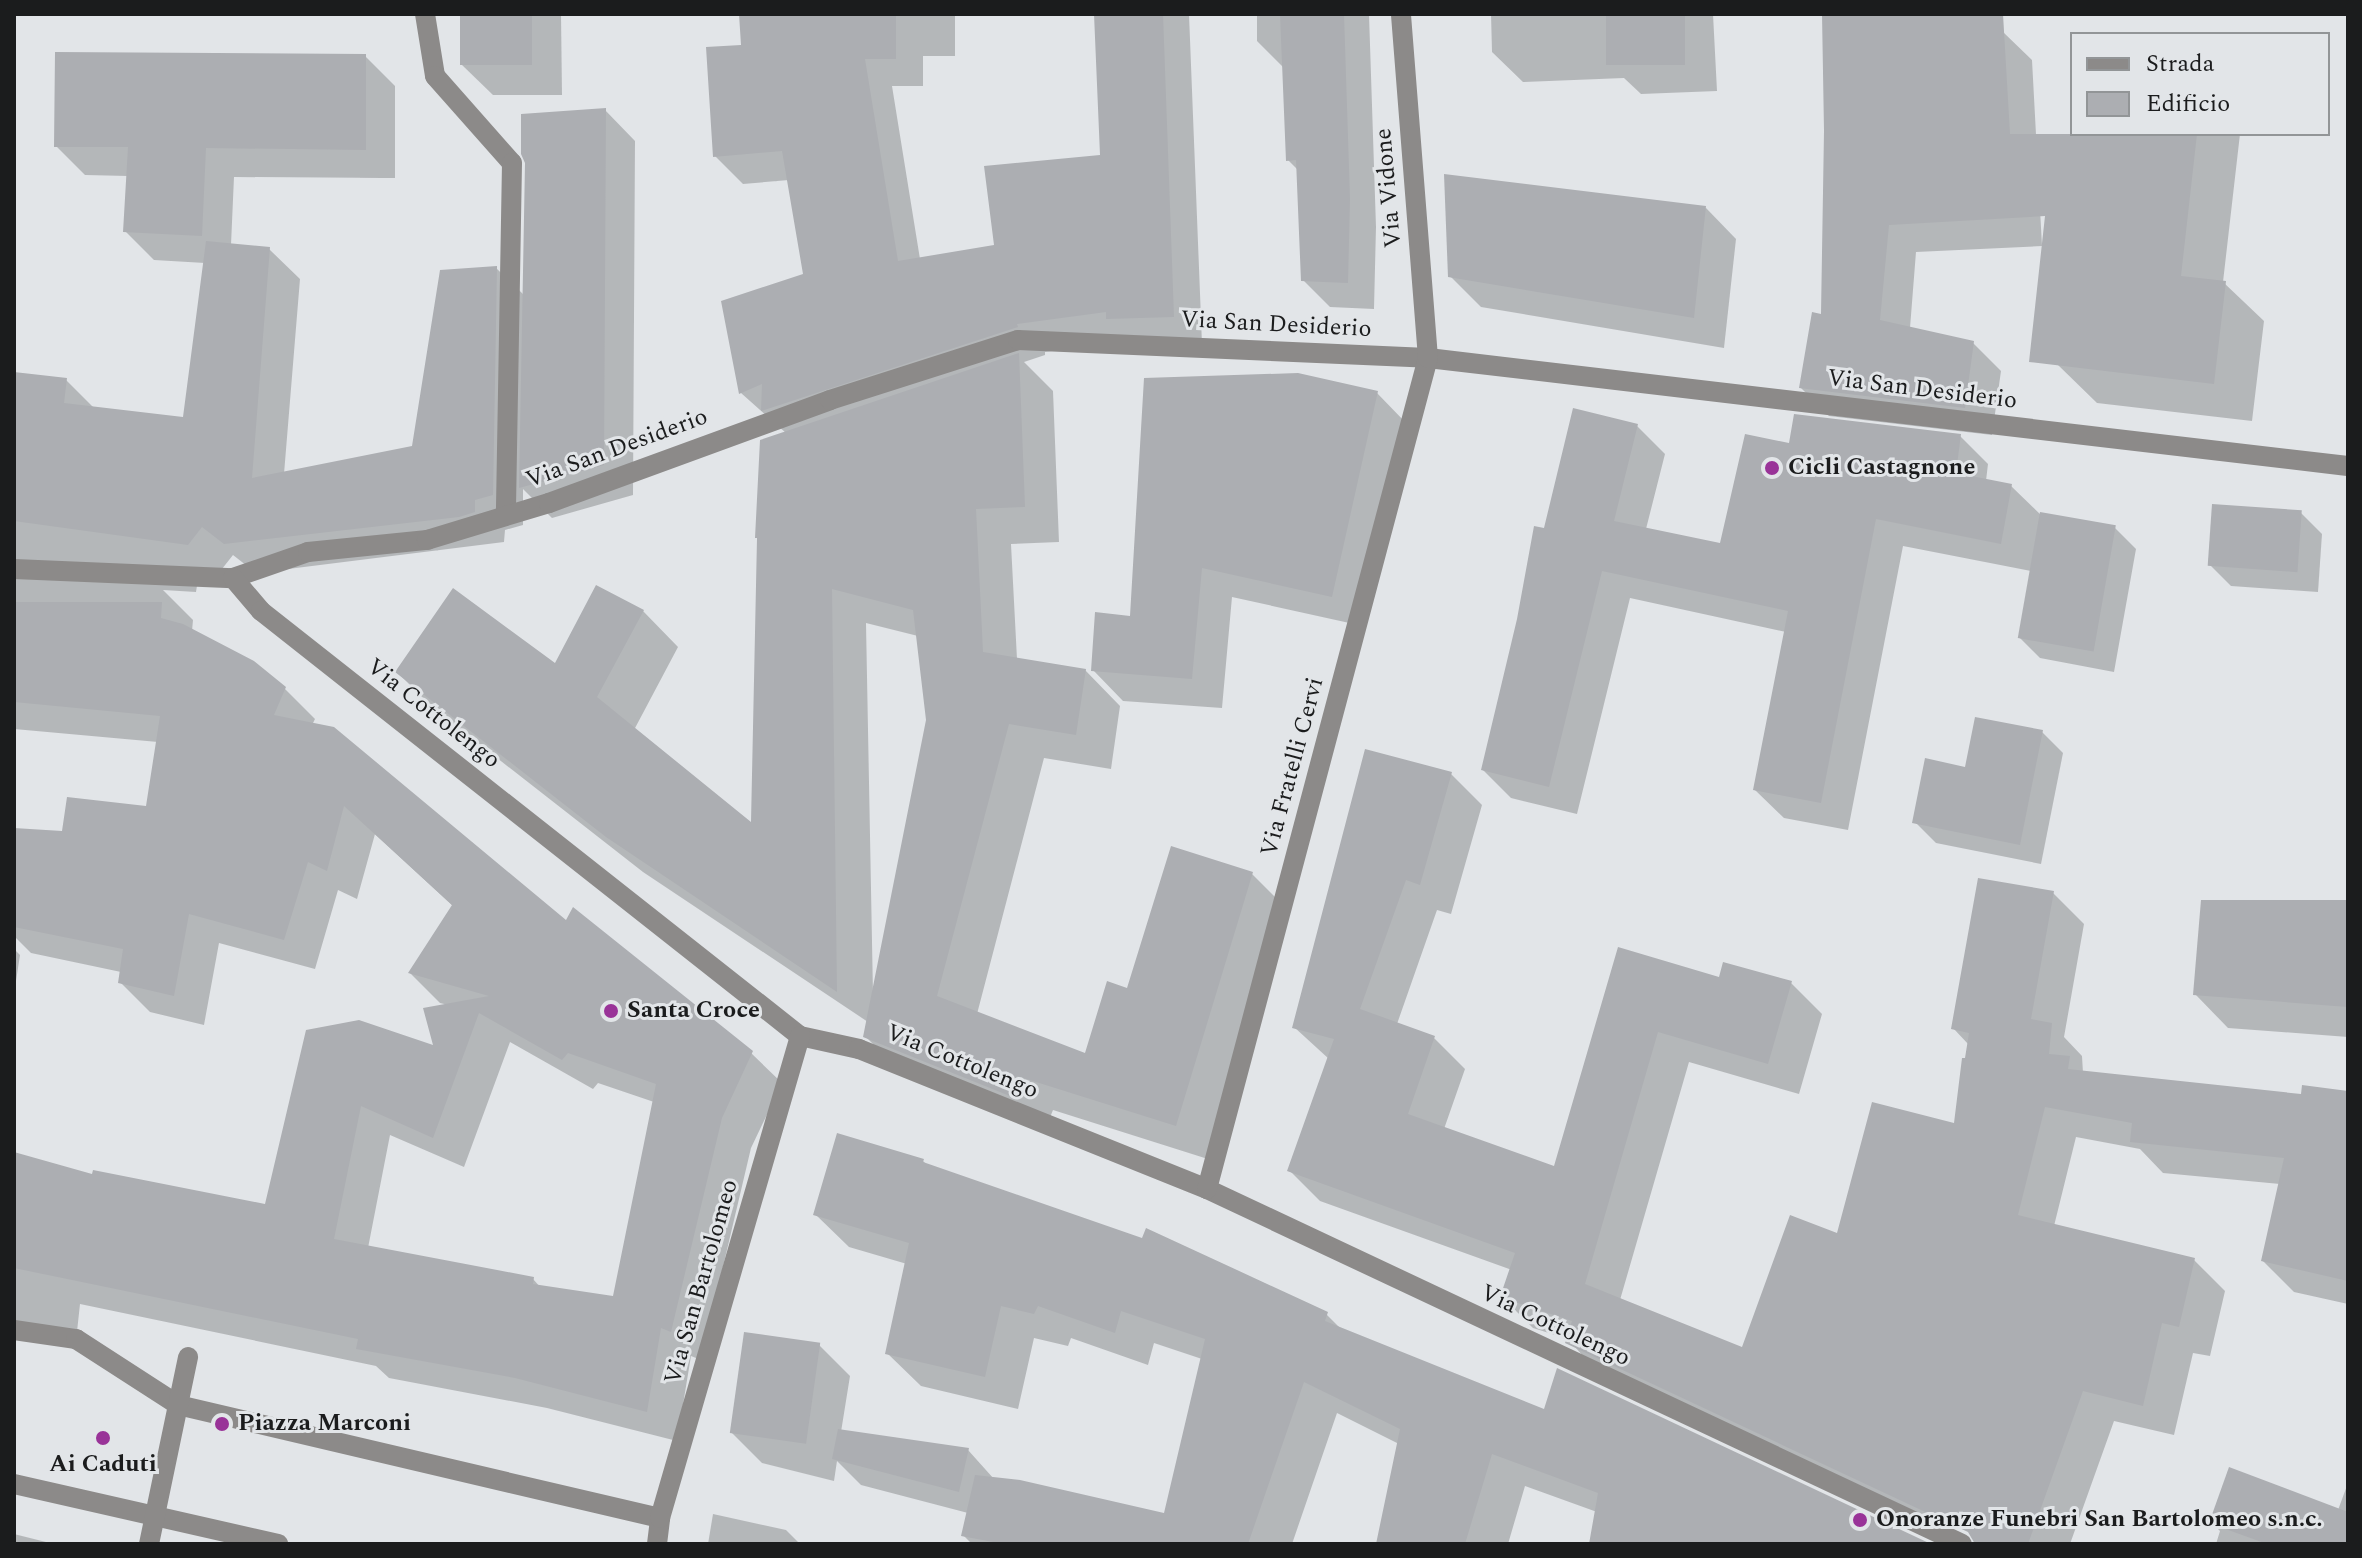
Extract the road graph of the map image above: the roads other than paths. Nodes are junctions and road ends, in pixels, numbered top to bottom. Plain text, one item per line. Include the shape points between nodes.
1 (425, 14) edge
2 (1401, 14) edge
3 (1428, 358) junction
4 (2348, 466) edge
5 (506, 514) junction
6 (14, 569) edge
7 (233, 578) junction
8 (800, 1036) junction
9 (1207, 1189) junction
10 (14, 1330) edge
11 (188, 1357) dead end
12 (178, 1405) junction
13 (14, 1484) edge
14 (155, 1515) junction
15 (660, 1518) junction
16 (149, 1544) edge
17 (278, 1544) edge
18 (657, 1544) edge
19 (1962, 1544) edge

1 - 5 street via 435,76 512,163
2 - 3 street, Via Vidone
3 - 4 street, Via San Desiderio
3 - 5 street, Via San Desiderio via 1018,340
3 - 9 street, Via Fratelli Cervi
5 - 7 street, Via San Desiderio via 427,540 308,552
6 - 7 street
7 - 8 street, Via Cottolengo via 261,611
8 - 9 street, Via Cottolengo via 859,1049
8 - 15 street, Via San Bartolomeo
9 - 19 street, Via Cottolengo
10 - 12 street via 76,1339
11 - 12 street
12 - 14 street
12 - 15 street
13 - 14 street
14 - 16 street
14 - 17 street
15 - 18 street, Via San Bartolomeo

